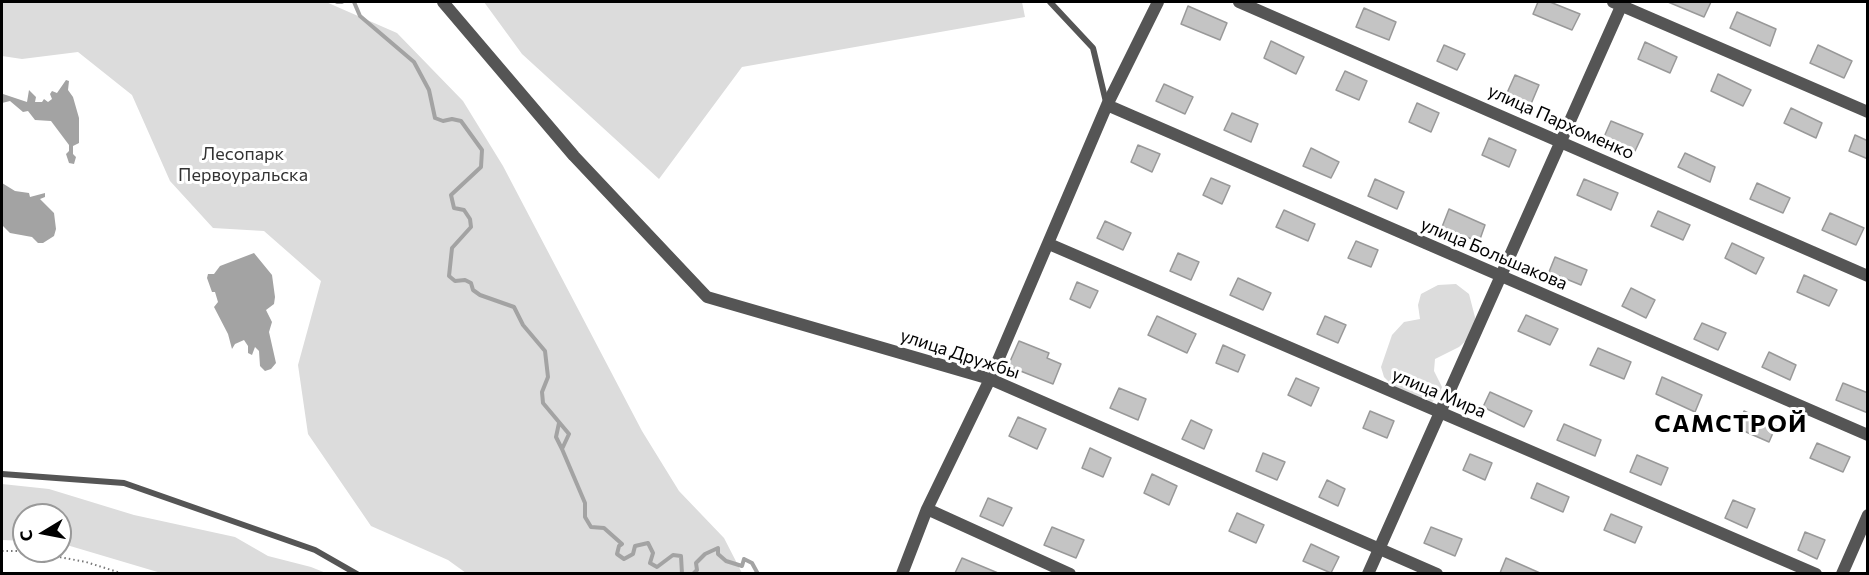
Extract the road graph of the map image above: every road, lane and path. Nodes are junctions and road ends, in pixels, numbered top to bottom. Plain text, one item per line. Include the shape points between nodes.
1 (443, 2) edge
2 (1050, 2) edge
3 (1158, 2) edge
4 (1239, 2) edge
5 (1619, 3) edge
6 (1107, 105) junction
7 (1868, 112) edge
8 (1561, 141) junction
9 (1049, 244) junction
10 (1868, 276) edge
11 (1501, 277) junction
12 (990, 379) junction
13 (1442, 413) junction
14 (1868, 435) edge
15 (2, 474) edge
16 (927, 509) junction
17 (1868, 515) edge
18 (1379, 547) junction
19 (2, 551) edge
20 (124, 573) edge
21 (357, 573) edge
22 (902, 573) edge
23 (1070, 573) edge
24 (1368, 573) edge
25 (1437, 573) edge
26 (1815, 573) edge
27 (1842, 573) edge

1 - 12 street, улица Дружбы via 574,156 707,297
2 - 6 lane via 1093,48
3 - 6 street
4 - 8 street, улица Пархоменко
5 - 7 street
5 - 8 street
6 - 9 street
6 - 11 street, улица Большакова
8 - 10 street, улица Пархоменко
8 - 11 street
9 - 12 street
9 - 13 street, улица Мира
11 - 13 street
11 - 14 street, улица Большакова
12 - 16 street
12 - 18 street, улица Дружбы
13 - 18 street
13 - 26 street, улица Мира
15 - 21 lane via 124,483 315,550
16 - 22 street
16 - 23 street
17 - 27 street
18 - 24 street
18 - 25 street, улица Дружбы
19 - 20 path via 27,551

